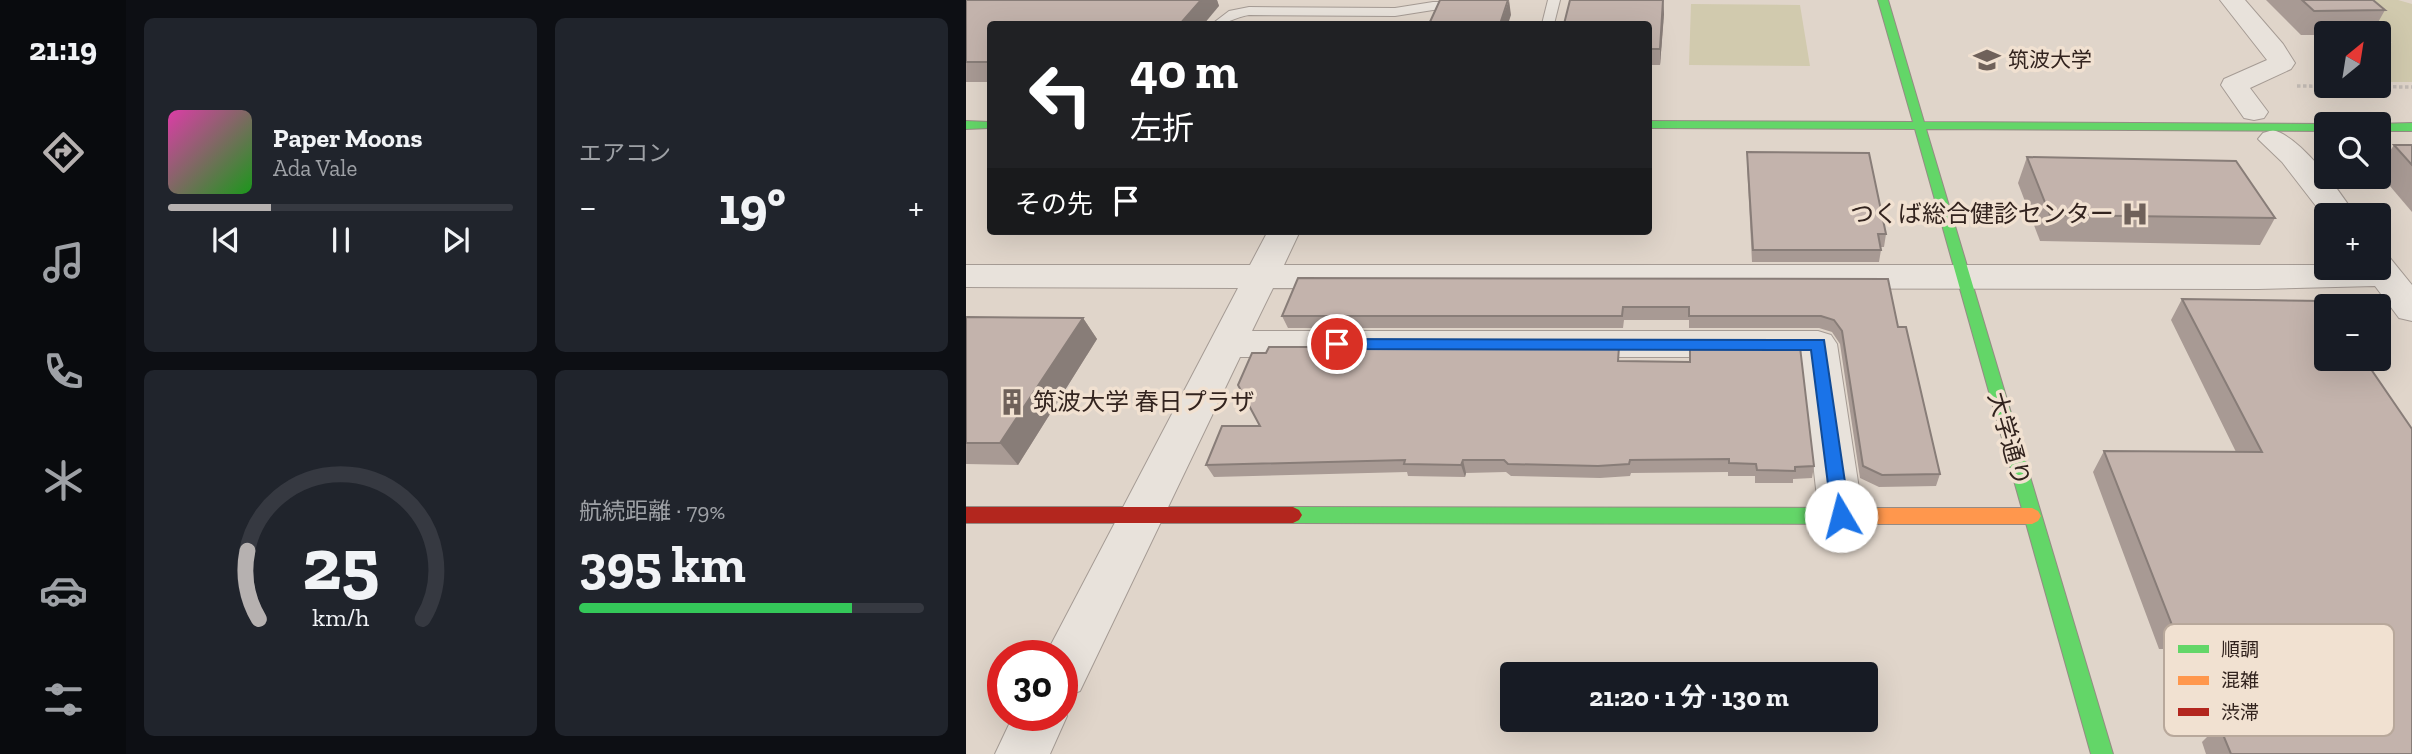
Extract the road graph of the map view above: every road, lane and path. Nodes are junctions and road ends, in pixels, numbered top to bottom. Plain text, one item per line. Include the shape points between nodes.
1 (1251, 0) edge
2 (1306, 0) edge
3 (1554, 0) edge
4 (1883, 0) edge
5 (2232, 0) edge
6 (1411, 4) edge
7 (1380, 6) edge
8 (1473, 6) edge
9 (1273, 11) junction
10 (1222, 21) edge
11 (1403, 21) edge
12 (1549, 21) edge
13 (2234, 85) junction
14 (2412, 87) edge
15 (2254, 112) dead end
16 (1652, 124) edge
17 (966, 125) edge
18 (987, 125) edge
19 (1917, 125) junction
20 (2314, 127) edge
21 (2391, 127) edge
22 (2412, 127) edge
23 (2273, 139) dead end
24 (2330, 203) edge
25 (1282, 235) edge
26 (2314, 271) edge
27 (966, 276) edge
28 (1261, 276) junction
29 (1962, 277) junction
30 (2389, 280) edge
31 (2412, 309) edge
32 (1227, 344) junction
33 (966, 514) edge
34 (1143, 514) junction
35 (1841, 516) junction
36 (2032, 516) junction
37 (1078, 642) edge
38 (1034, 731) edge
39 (1022, 754) edge
40 (2102, 754) edge

1 - 9 lane
2 - 7 lane via 1322,5
3 - 12 lane
4 - 19 street, 大学通り
5 - 13 street via 2282,63
6 - 7 lane
6 - 8 lane
6 - 11 lane
7 - 9 lane
9 - 10 lane via 1233,13
13 - 14 path
13 - 15 street
16 - 19 street
17 - 18 street
19 - 20 street
19 - 29 street, 大学通り
21 - 22 street
23 - 24 street via 2293,156
25 - 28 street
26 - 29 street
27 - 28 street
28 - 29 street
28 - 32 street
29 - 36 street, 大学通り
30 - 31 street
32 - 34 street
32 - 35 street via 1818,344
33 - 34 street
34 - 35 street
34 - 37 street
35 - 36 street
36 - 40 street, 大学通り
38 - 39 street

